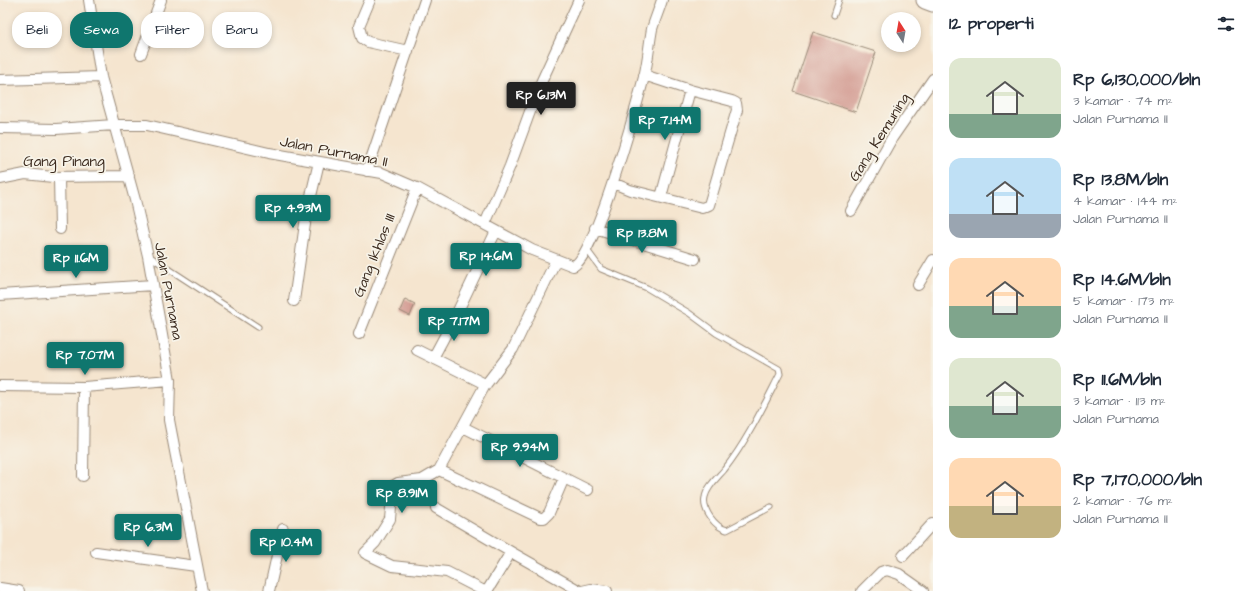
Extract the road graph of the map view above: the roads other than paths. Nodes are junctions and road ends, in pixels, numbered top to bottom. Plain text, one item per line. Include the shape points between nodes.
1 (89, 0) edge
2 (161, 0) edge
3 (370, 0) edge
4 (425, 0) edge
5 (579, 0) edge
6 (662, 0) edge
7 (839, 0) edge
8 (925, 0) edge
9 (933, 3) edge
10 (834, 15) dead end
11 (408, 51) junction
12 (141, 54) dead end
13 (644, 75) junction
14 (101, 77) junction
15 (0, 80) edge
16 (933, 80) edge
17 (690, 90) junction
18 (114, 125) junction
19 (0, 128) edge
20 (319, 162) junction
21 (368, 171) junction
22 (129, 176) junction
23 (59, 177) junction
24 (0, 179) edge
25 (613, 183) junction
26 (417, 188) junction
27 (661, 197) junction
28 (851, 211) dead end
29 (485, 224) junction
30 (595, 228) junction
31 (60, 229) dead end
32 (496, 231) junction
33 (587, 250) junction
34 (148, 256) junction
35 (695, 258) dead end
36 (556, 260) junction
37 (933, 260) edge
38 (154, 285) junction
39 (918, 285) dead end
40 (0, 295) edge
41 (294, 301) dead end
42 (258, 327) dead end
43 (359, 334) dead end
44 (417, 350) dead end
45 (433, 358) junction
46 (170, 380) junction
47 (485, 384) junction
48 (0, 386) edge
49 (84, 387) junction
50 (463, 427) junction
51 (439, 470) junction
52 (83, 476) dead end
53 (564, 478) junction
54 (588, 490) dead end
55 (771, 507) dead end
56 (436, 508) dead end
57 (933, 523) edge
58 (283, 529) dead end
59 (96, 552) dead end
60 (510, 552) junction
61 (903, 556) dead end
62 (196, 566) junction
63 (3, 589) edge
64 (19, 591) edge
65 (202, 591) edge
66 (269, 591) edge
67 (485, 591) edge
68 (581, 591) edge
69 (607, 591) edge
70 (862, 591) edge
71 (923, 591) edge

1 - 14 street, Jalan Purnama
2 - 12 street
3 - 11 street via 358,26 362,38 368,42
4 - 11 street
5 - 29 street via 539,86
6 - 13 street, Jalan Purnama II via 652,29
7 - 10 lane
8 - 9 highway
11 - 21 street
13 - 17 street
13 - 25 street, Jalan Purnama II
14 - 15 street
14 - 18 street, Jalan Purnama
16 - 28 street, Gang Kemuning via 892,138
17 - 27 street
17 - 27 street via 732,101 736,103 737,110 709,206 702,208
18 - 19 street, Jalan Purnama II via 56,129
18 - 20 street, Jalan Purnama II via 147,125 188,136
18 - 22 street, Jalan Purnama
20 - 21 street, Jalan Purnama II
20 - 41 street via 306,217
21 - 26 street, Jalan Purnama II
22 - 23 street, Gang Pinang
22 - 34 street, Jalan Purnama
23 - 24 street, Gang Pinang via 25,174
23 - 31 street
25 - 27 street
25 - 30 street, Jalan Purnama II
26 - 29 street, Jalan Purnama II
26 - 43 street, Gang Ikhlas III
29 - 32 street, Jalan Purnama II
30 - 33 street, Jalan Purnama II
30 - 35 street
32 - 36 street, Jalan Purnama II
32 - 45 street
33 - 36 street, Jalan Purnama II via 576,265 569,266
33 - 55 lane via 601,269 647,288 689,313 722,337 779,369 780,374 739,451 706,491 704,501 705,508 718,527 727,530
34 - 38 street, Jalan Purnama
34 - 42 lane
36 - 47 street via 513,349
37 - 39 street
38 - 40 street
38 - 46 street, Jalan Purnama
44 - 45 street
45 - 47 street
46 - 49 street
46 - 62 street, Jalan Purnama via 169,420
47 - 50 street
48 - 49 street
49 - 52 street
50 - 51 street
50 - 53 street
51 - 53 street via 540,518 549,513
51 - 67 street via 422,480 392,486 390,519 365,553 392,566 447,572
53 - 54 street
56 - 60 street
57 - 61 street
58 - 66 street
59 - 62 street
60 - 67 street
60 - 68 street
62 - 65 street, Jalan Purnama
63 - 64 street
68 - 69 street
70 - 71 street via 881,572 888,570 899,574

